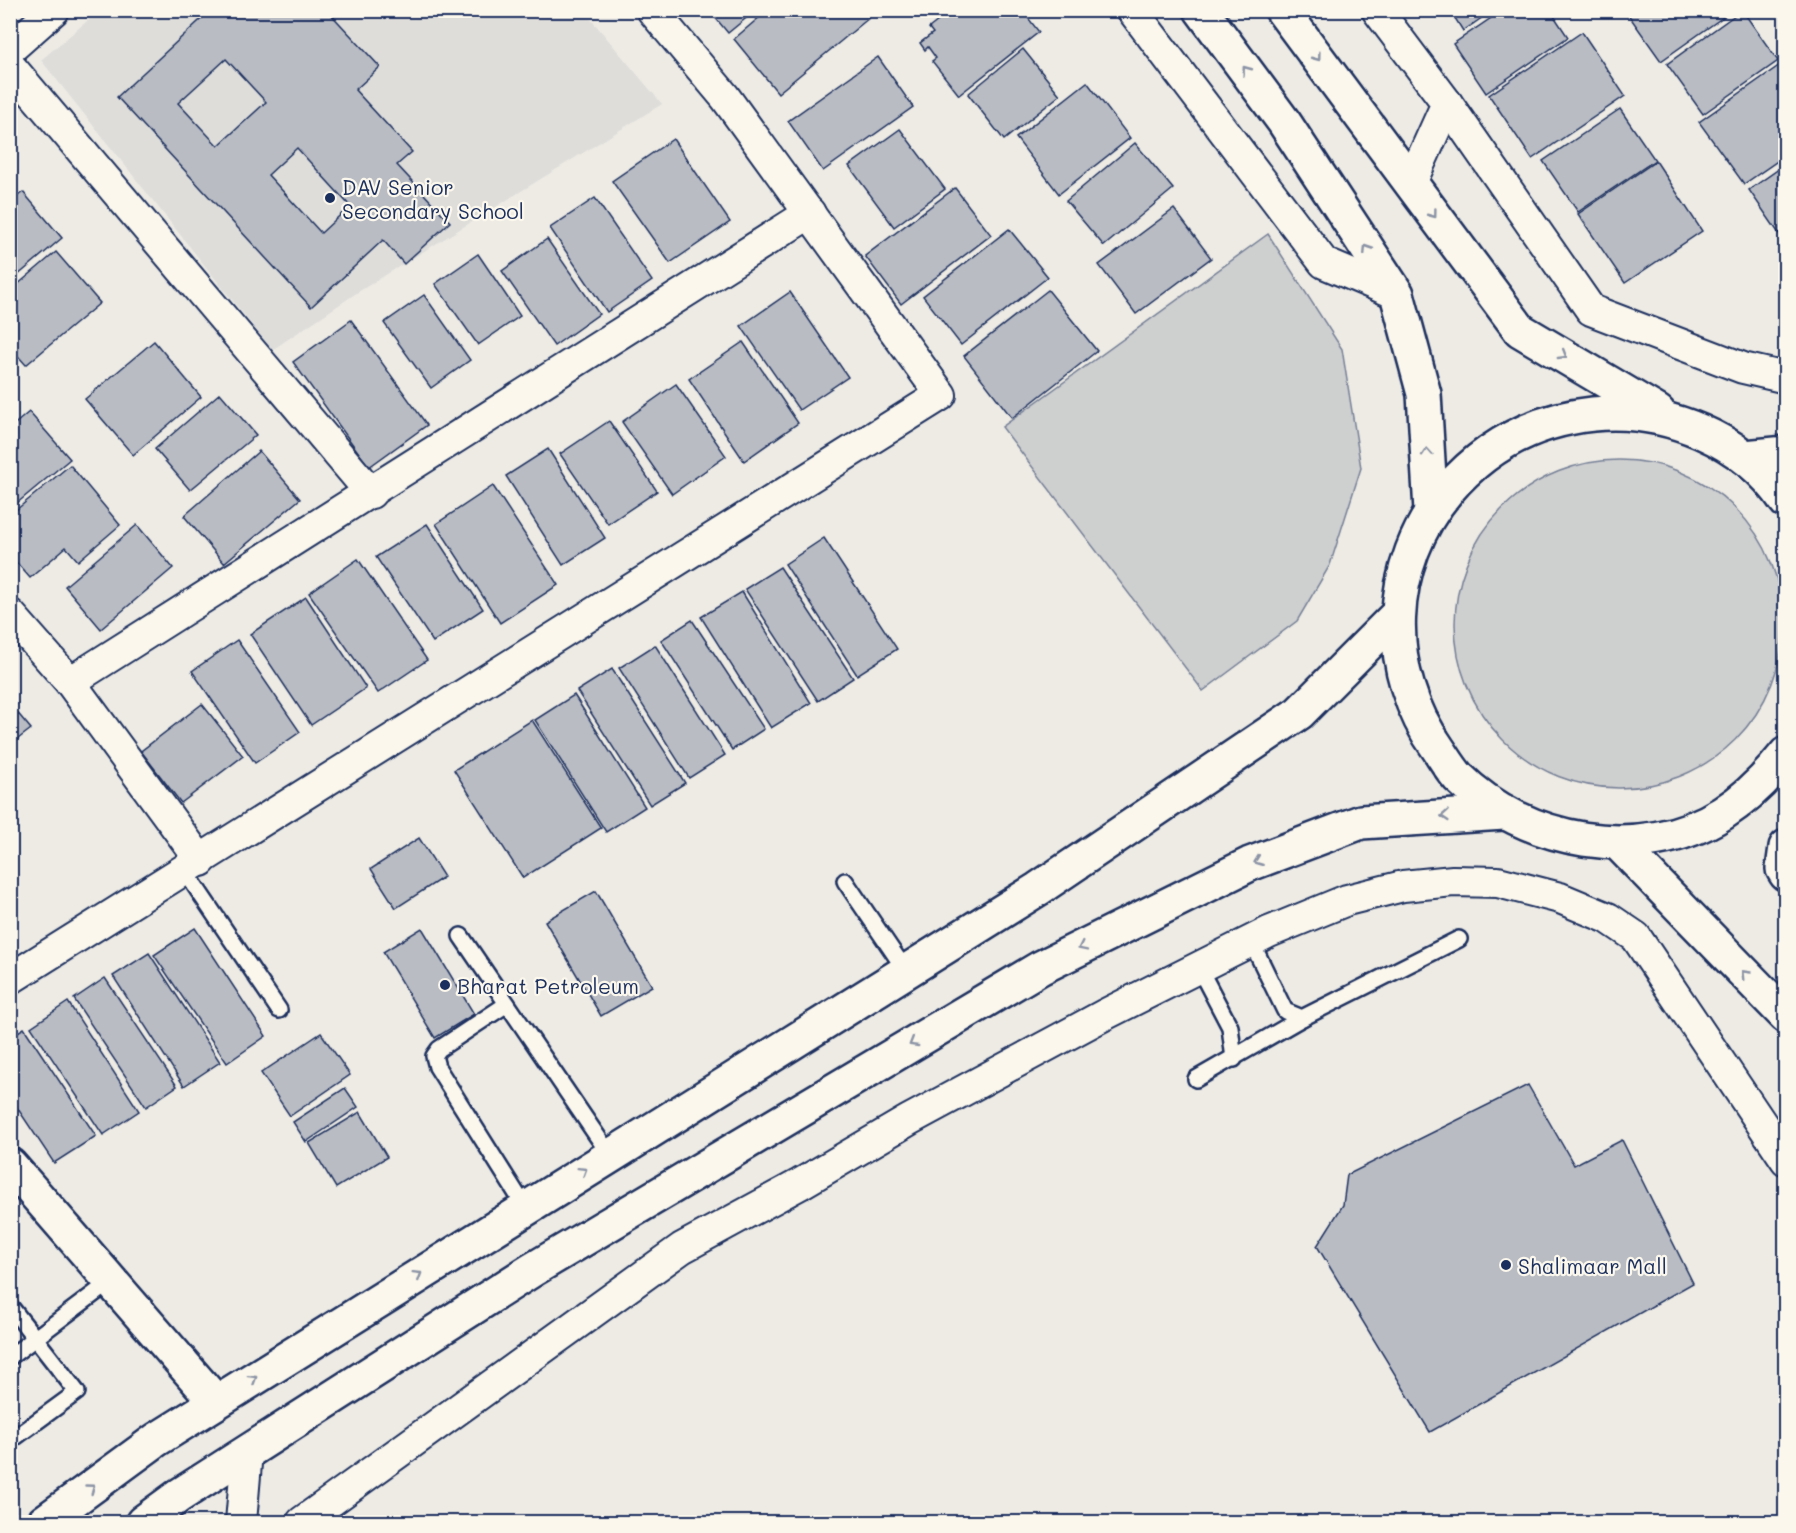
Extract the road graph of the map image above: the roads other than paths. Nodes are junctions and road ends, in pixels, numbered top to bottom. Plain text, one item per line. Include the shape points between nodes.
1 (54, 10) edge
2 (652, 10) edge
3 (1132, 10) edge
4 (1201, 10) edge
5 (1282, 10) edge
6 (1377, 10) edge
7 (10, 48) edge
8 (10, 66) edge
9 (1447, 103) junction
10 (1411, 183) junction
11 (810, 213) junction
12 (1397, 294) junction
13 (1785, 378) edge
14 (1672, 420) junction
15 (1785, 453) edge
16 (1745, 457) junction
17 (371, 493) junction
18 (1785, 501) edge
19 (1431, 511) junction
20 (10, 614) edge
21 (1398, 614) junction
22 (70, 682) junction
23 (1785, 754) edge
24 (1504, 813) junction
25 (1618, 843) junction
26 (1785, 847) edge
27 (193, 866) junction
28 (1785, 874) edge
29 (845, 881) dead end
30 (461, 936) dead end
31 (1459, 939) dead end
32 (1251, 941) junction
33 (1199, 968) junction
34 (906, 970) junction
35 (10, 979) edge
36 (507, 1004) junction
37 (279, 1010) dead end
38 (1785, 1016) edge
39 (1302, 1018) junction
40 (1234, 1059) junction
41 (1196, 1079) dead end
42 (610, 1155) junction
43 (1785, 1160) edge
44 (10, 1165) edge
45 (525, 1207) junction
46 (111, 1281) junction
47 (10, 1306) edge
48 (35, 1338) junction
49 (10, 1357) edge
50 (216, 1402) junction
51 (10, 1441) edge
52 (247, 1452) junction
53 (44, 1522) edge
54 (143, 1522) edge
55 (240, 1522) edge
56 (302, 1522) edge

1 - 7 street
2 - 11 street via 725,97
3 - 12 street via 1324,263
12 -> 4 street via 1284,122
5 -> 10 street
6 - 9 street
8 - 17 street
9 - 10 street
9 - 13 street via 1591,310 1743,368
10 -> 14 street via 1520,330
11 - 17 street
11 - 27 street via 941,395
19 -> 12 street via 1424,394
14 - 16 street via 1710,435
14 - 19 street via 1618,412 1563,417 1512,436 1467,468
15 - 16 street
16 - 18 street
17 - 22 street
19 - 21 street via 1408,560
20 - 22 street
21 - 24 street via 1402,673 1423,728 1458,776
21 - 34 street via 1299,713 1038,889
22 - 27 street
23 - 25 street via 1764,782 1721,814 1671,835
24 - 25 street via 1559,836
24 -> 52 street via 1361,822 1250,864 1040,968 542,1264
38 -> 25 street
26 - 28 street
27 - 35 street
27 - 37 lane
29 - 34 lane
30 - 36 lane
31 - 39 lane
32 - 33 street
32 - 39 lane via 1285,1011
32 - 43 street via 1347,900 1403,886 1498,882 1570,902 1608,918 1636,937
33 - 40 lane via 1230,1027
33 - 56 street via 919,1114 682,1248
34 - 42 street
36 - 42 lane
36 - 45 lane via 434,1056
39 - 40 lane
40 - 41 lane
45 -> 42 street
44 - 46 street
50 -> 45 street
46 - 48 lane
46 - 50 street
47 - 48 lane
48 - 49 lane
48 - 51 lane via 77,1392
53 -> 50 street via 156,1440
52 - 54 street
52 - 55 street

